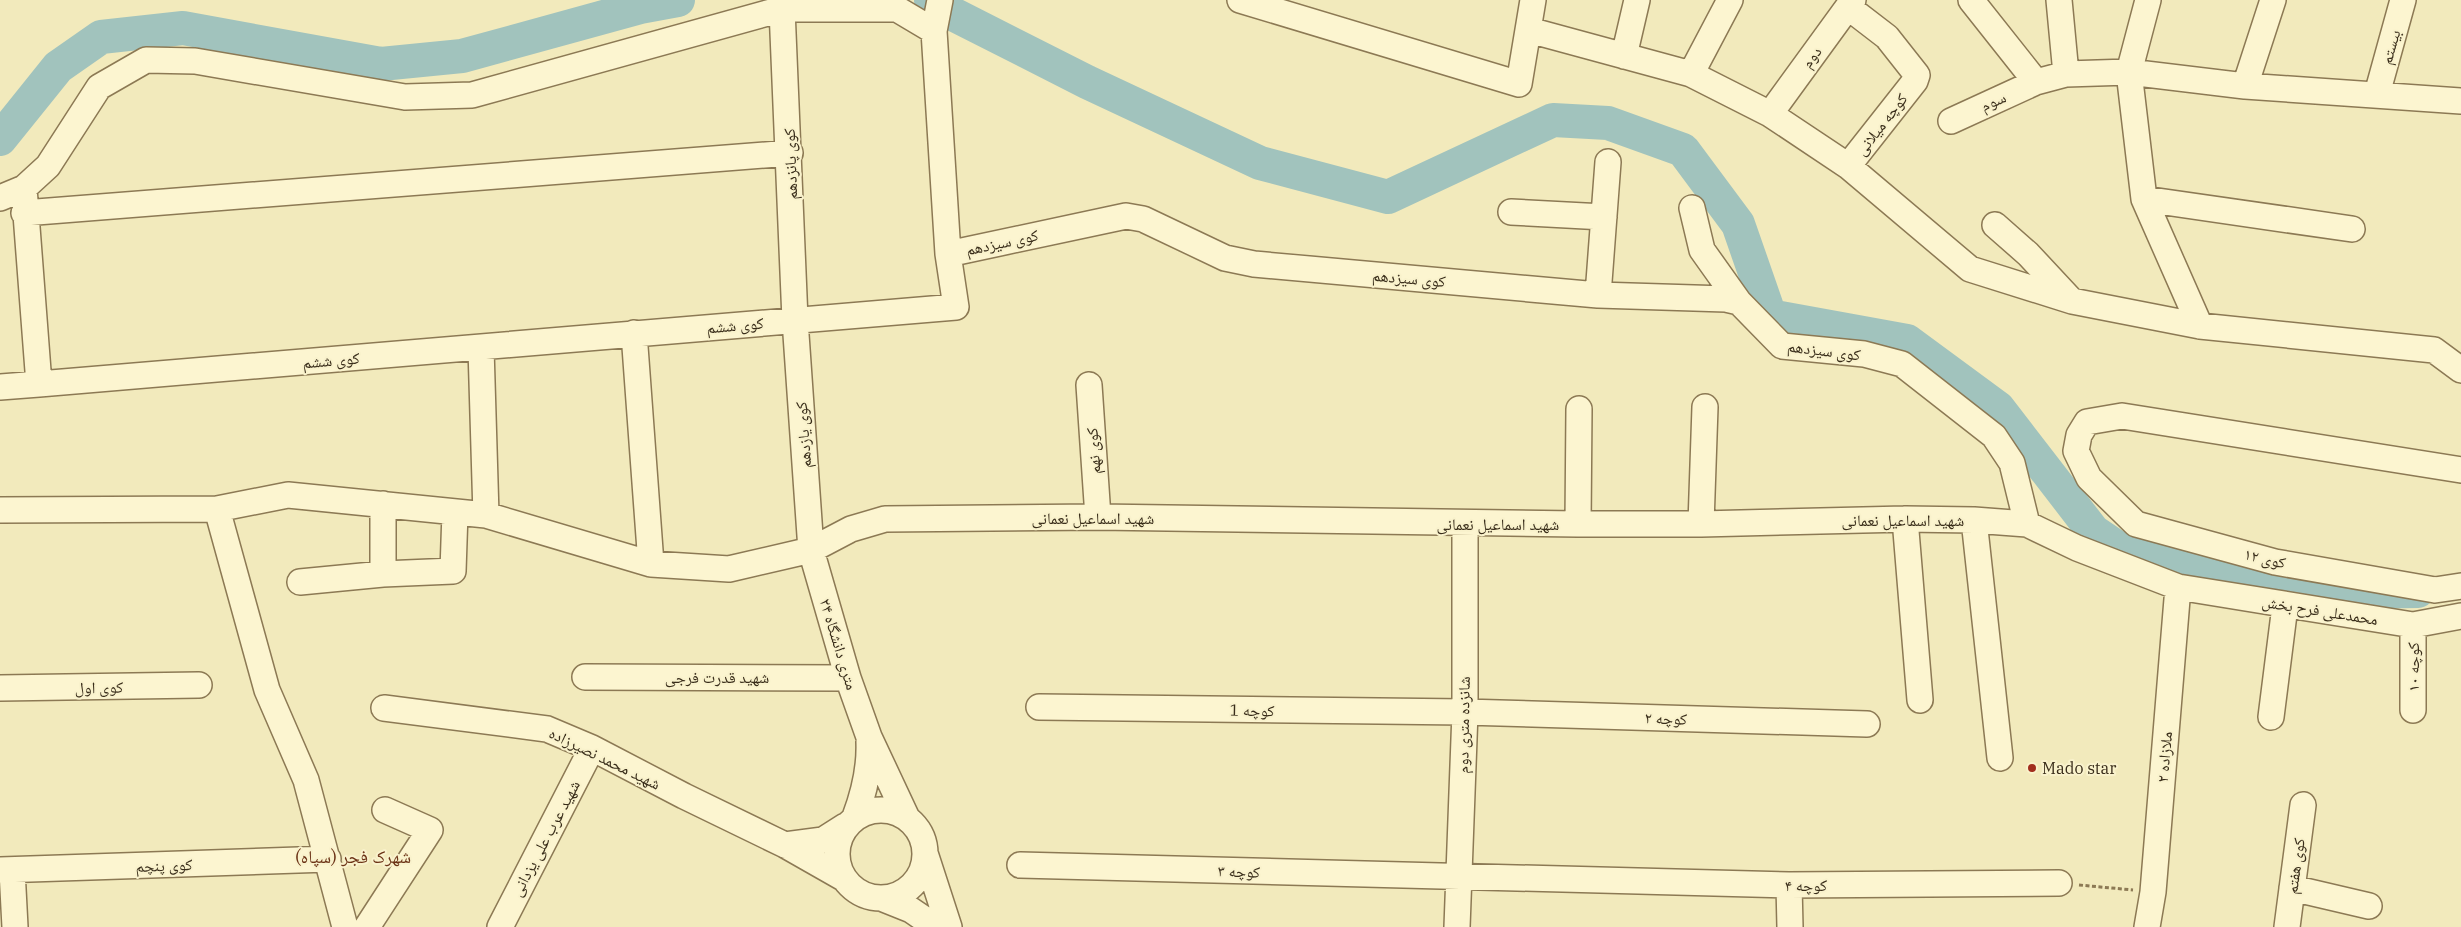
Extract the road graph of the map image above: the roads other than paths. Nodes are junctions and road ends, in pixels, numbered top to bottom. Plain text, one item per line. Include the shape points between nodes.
1 (940, 0) edge
2 (1240, 0) edge
3 (1533, 0) edge
4 (1637, 0) edge
5 (1730, 0) edge
6 (1971, 0) edge
7 (2059, 0) edge
8 (2148, 0) edge
9 (2273, 0) edge
10 (2403, 0) edge
11 (1851, 4) edge
12 (782, 9) junction
13 (1529, 30) junction
14 (934, 31) junction
15 (1624, 56) junction
16 (2130, 72) junction
17 (1691, 74) junction
18 (2066, 74) junction
19 (2036, 82) junction
20 (2245, 86) junction
21 (2377, 94) junction
22 (2461, 101) edge
23 (1770, 114) junction
24 (1951, 121) dead end
25 (790, 153) junction
26 (1608, 162) dead end
27 (1848, 166) junction
28 (24, 188) junction
29 (0, 198) edge
30 (2144, 199) junction
31 (1692, 208) dead end
32 (1511, 212) dead end
33 (24, 213) junction
34 (1604, 217) junction
35 (1995, 225) dead end
36 (2352, 229) dead end
37 (948, 254) junction
38 (1598, 295) junction
39 (2072, 301) junction
40 (1739, 302) junction
41 (795, 320) junction
42 (2200, 326) junction
43 (634, 333) junction
44 (480, 348) junction
45 (2461, 370) edge
46 (39, 384) junction
47 (1089, 385) dead end
48 (0, 388) edge
49 (1705, 407) dead end
50 (1579, 409) dead end
51 (2461, 470) edge
52 (383, 504) junction
53 (217, 509) junction
54 (0, 510) edge
55 (455, 512) junction
56 (486, 515) junction
57 (1098, 517) junction
58 (1905, 518) junction
59 (1974, 520) junction
60 (1465, 524) junction
61 (1578, 524) junction
62 (1702, 524) junction
63 (2027, 524) junction
64 (811, 550) junction
65 (651, 564) junction
66 (383, 574) junction
67 (300, 582) dead end
68 (2461, 586) edge
69 (2178, 587) junction
70 (2285, 606) junction
71 (2461, 616) edge
72 (2413, 625) junction
73 (585, 677) dead end
74 (848, 678) junction
75 (199, 685) dead end
76 (0, 688) edge
77 (1920, 700) dead end
78 (1039, 707) dead end
79 (384, 708) dead end
80 (2413, 710) dead end
81 (1465, 712) junction
82 (2271, 717) dead end
83 (1867, 724) dead end
84 (869, 737) junction
85 (592, 748) junction
86 (2000, 758) dead end
87 (2303, 805) dead end
88 (385, 810) dead end
89 (907, 818) junction
90 (850, 822) junction
91 (785, 845) junction
92 (926, 853) junction
93 (328, 859) junction
94 (1020, 865) dead end
95 (6, 870) edge
96 (843, 878) junction
97 (1458, 878) junction
98 (2059, 883) road end
99 (1789, 885) junction
100 (2292, 888) junction
101 (881, 898) junction
102 (2369, 906) dead end
103 (15, 927) edge
104 (345, 927) edge
105 (367, 927) edge
106 (500, 927) edge
107 (936, 927) edge
108 (949, 927) edge
109 (1457, 927) edge
110 (1790, 927) edge
111 (2147, 927) edge
112 (2287, 927) edge

1 - 14 street
2 - 13 street via 1519,84
3 - 13 street
4 - 15 street
5 - 17 street
6 - 19 street
7 - 18 street
8 - 16 street
9 - 20 street
10 - 21 street, بیستم
11 - 23 street, دوم
11 - 27 street, کوچه میلانی via 1886,37 1917,75
12 - 14 street via 897,9
12 - 25 street, کوی پانزدهم
12 - 28 street via 472,95 405,97 195,61 146,60 99,87 48,166
13 - 15 street
14 - 37 street
15 - 17 street
16 - 18 street, سوم
16 - 20 street, سوم
16 - 30 street
17 - 23 street
18 - 19 street, سوم
19 - 24 street, سوم
20 - 21 street, سوم
21 - 22 street, سوم
23 - 27 street
25 - 33 street
25 - 41 street, کوی پانزدهم
26 - 34 street
27 - 39 street via 1970,269
28 - 29 street
28 - 33 street
30 - 36 street
30 - 42 street
31 - 40 street via 1702,250
32 - 34 street
33 - 46 street
34 - 38 street
35 - 39 street via 2028,254
37 - 38 street, کوی سیزدهم via 1126,216 1144,219 1225,258 1254,264
37 - 41 street, کوی سیزدهم via 956,307
38 - 40 street, کوی سیزدهم via 1712,298
39 - 42 street
40 - 63 street, کوی سیزدهم via 1782,346 1864,354 1902,364 1994,436 2012,463
41 - 43 street, کوی ششم
41 - 64 street, کوی یازدهم
42 - 45 street via 2434,350
43 - 44 street, کوی ششم
43 - 65 street
44 - 46 street, کوی ششم
44 - 56 street
46 - 48 street, کوی ششم
47 - 57 street, کوی نهم
49 - 62 street
50 - 61 street
51 - 68 street, کوی ۱۲ via 2122,416 2087,422 2079,435 2076,451 2089,478 2136,524 2275,562 2435,590
52 - 53 street, شهید اسماعیل نعمانی via 288,495
52 - 55 street, شهید اسماعیل نعمانی
52 - 66 street
53 - 54 street, شهید اسماعیل نعمانی
53 - 93 street via 267,690 306,780
55 - 56 street, شهید اسماعیل نعمانی
55 - 66 street via 453,571
56 - 65 street, شهید اسماعیل نعمانی
57 - 60 street, شهید اسماعیل نعمانی
57 - 64 street, شهید اسماعیل نعمانی via 885,519 851,529
58 - 59 street, شهید اسماعیل نعمانی
58 - 62 street, شهید اسماعیل نعمانی
58 - 77 street
59 - 63 street, شهید اسماعیل نعمانی
59 - 86 street
60 - 61 street, شهید اسماعیل نعمانی
60 - 81 street, شانزده متری دوم
61 - 62 street, شهید اسماعیل نعمانی
63 - 69 street, شهید اسماعیل نعمانی via 2077,548
64 - 65 street, شهید اسماعیل نعمانی via 729,569
64 - 74 street, ۲۴ متری دانشگاه
66 - 67 street
69 - 70 street, محمدعلی فرح بخش
69 - 111 street, ملازاده ۲ via 2153,892
70 - 72 street, محمدعلی فرح بخش
70 - 82 street
71 - 72 street, محمدعلی فرح بخش
72 - 80 street, کوچه ۱۰
73 - 74 street, شهید قدرت فرجی
74 - 84 street, ۲۴ متری دانشگاه
75 - 76 street, کوی اول
78 - 81 street, کوچه 1
79 - 85 street, شهید محمد نصیرزاده via 547,729
81 - 83 street, کوچه ۲
81 - 97 street, شانزده متری دوم
84 - 89 street, ۲۴ متری دانشگاه
84 - 90 street, ۲۴ متری دانشگاه via 868,771 863,795
85 - 91 street, شهید محمد نصیرزاده
85 - 106 street, شهید عرب علی یزدانی
87 - 100 street, کوی هفتم
88 - 105 street via 430,830
89 - 90 street via 895,811 881,809 868,811
89 - 92 street via 923,839
90 - 91 street via 823,840
90 - 96 street via 839,838 836,852
91 - 96 street, شهید محمد نصیرزاده
92 - 101 street via 924,866 909,888 896,896
92 - 108 street
93 - 95 street, کوی پنچم
93 - 104 street
94 - 97 street, کوچه ۳
95 - 103 street
96 - 101 street via 867,896
97 - 99 street, کوچه ۴
97 - 109 street, شانزده متری دوم
98 - 99 street, کوچه ۴
99 - 110 street
100 - 102 street
100 - 112 street, کوی هفتم
101 - 107 street via 911,910

